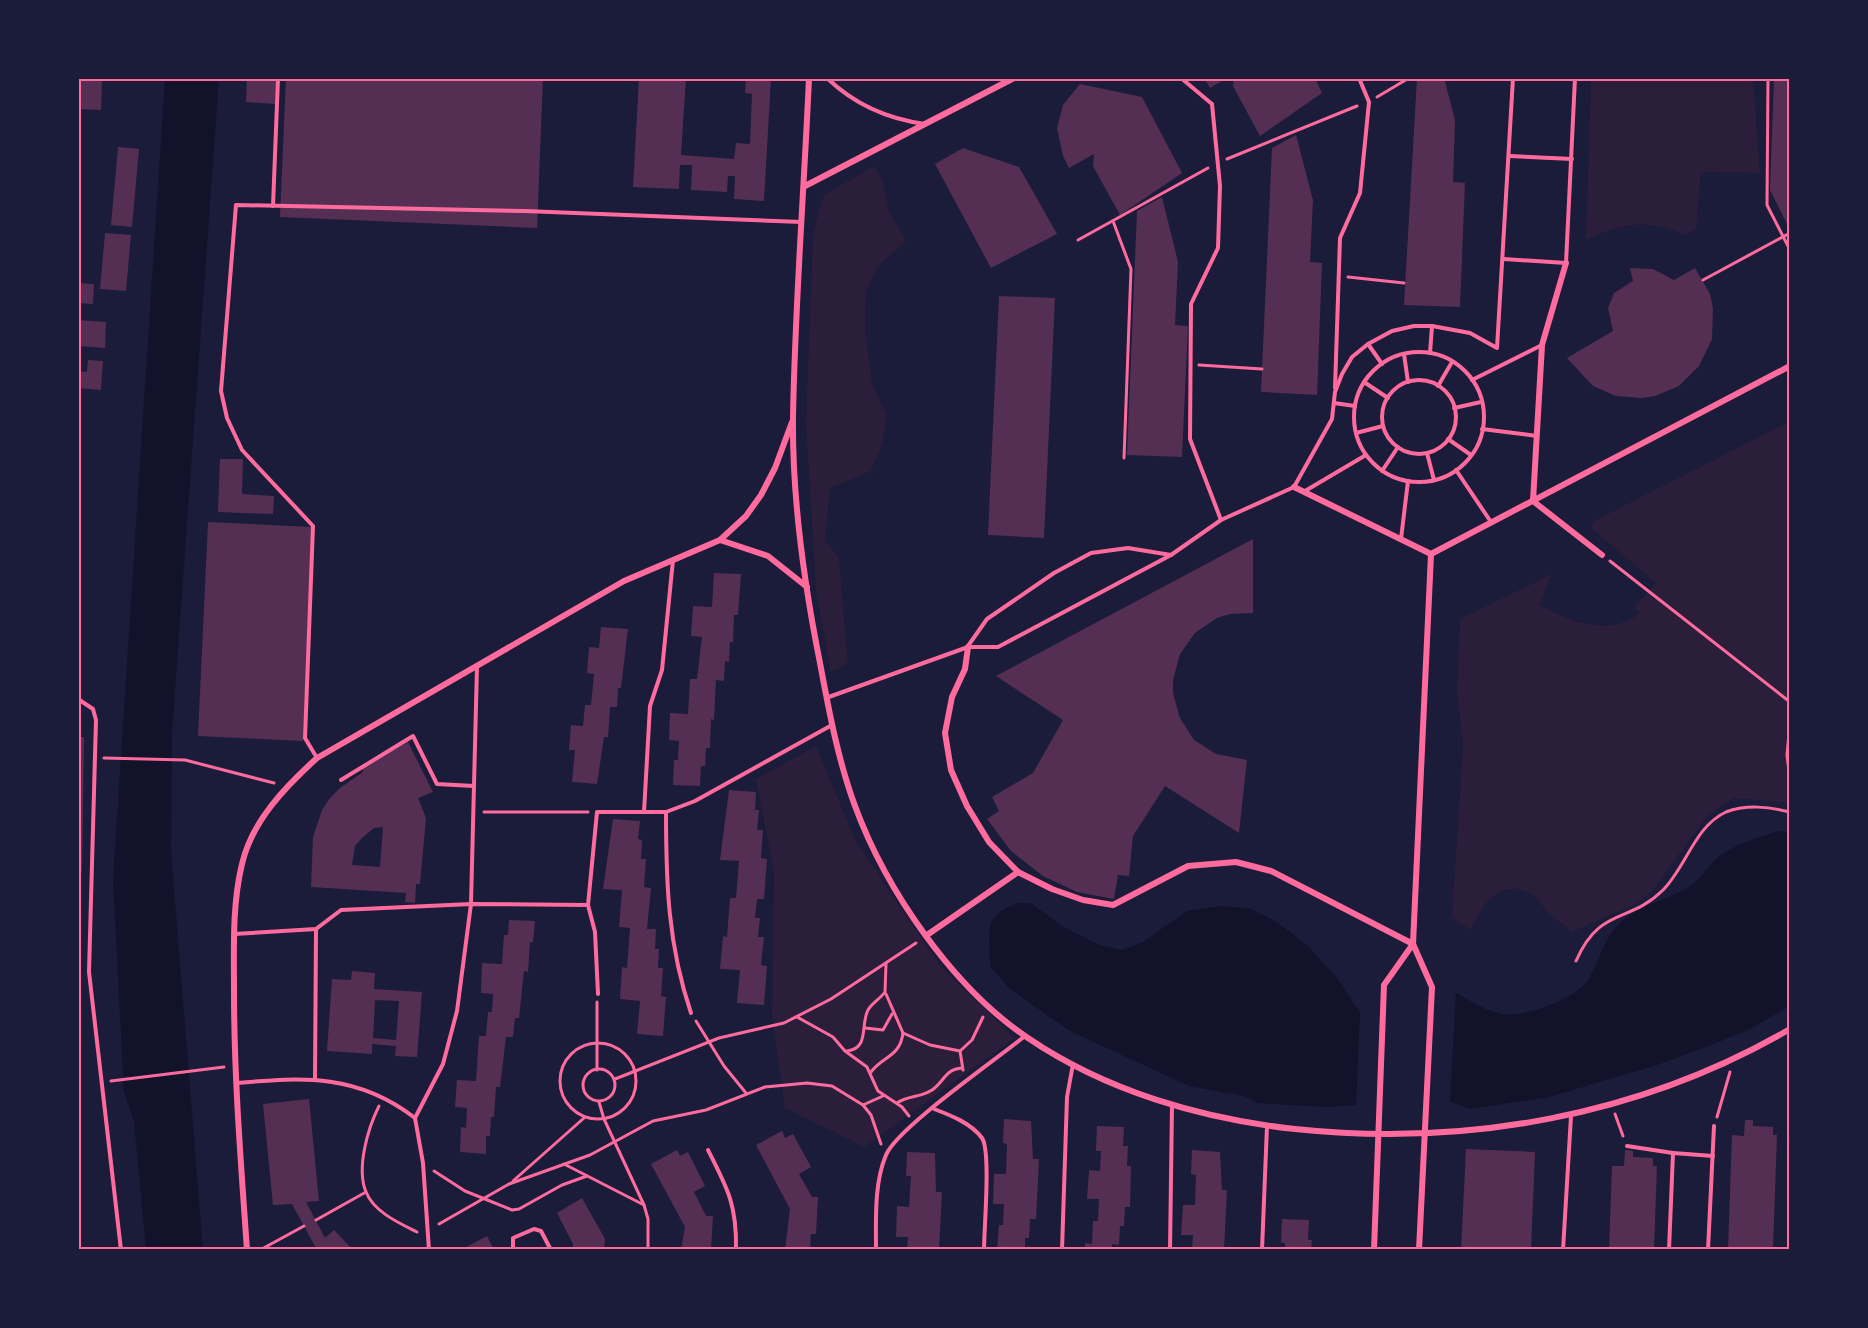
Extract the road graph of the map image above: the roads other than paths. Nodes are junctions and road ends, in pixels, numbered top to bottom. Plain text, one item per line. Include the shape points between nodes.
1 (278, 78) edge
2 (809, 78) edge
3 (827, 78) edge
4 (1014, 78) edge
5 (1181, 78) edge
6 (1359, 78) edge
7 (1513, 78) edge
8 (1575, 78) edge
9 (928, 124) junction
10 (1509, 156) junction
11 (1572, 159) junction
12 (805, 186) junction
13 (273, 207) junction
14 (803, 222) junction
15 (1504, 259) junction
16 (1566, 263) junction
17 (1432, 326) junction
18 (1368, 344) junction
19 (1542, 345) junction
20 (1430, 353) junction
21 (1404, 354) junction
22 (1452, 362) junction
23 (1382, 364) junction
24 (1790, 366) edge
25 (1472, 380) junction
26 (1364, 382) junction
27 (1408, 382) junction
28 (1438, 386) junction
29 (1335, 392) junction
30 (1388, 398) junction
31 (1481, 402) junction
32 (1334, 403) junction
33 (1355, 406) junction
34 (1454, 408) junction
35 (793, 420) junction
36 (1383, 426) junction
37 (1482, 429) junction
38 (1356, 433) junction
39 (1537, 436) junction
40 (1448, 439) junction
41 (1398, 447) junction
42 (1427, 453) junction
43 (1366, 455) junction
44 (1471, 455) junction
45 (1456, 470) junction
46 (1382, 471) junction
47 (1434, 480) junction
48 (1408, 481) junction
49 (1294, 487) junction
50 (1304, 492) junction
51 (1533, 501) junction
52 (1221, 520) junction
53 (1491, 522) junction
54 (1401, 539) junction
55 (720, 540) junction
56 (1431, 554) junction
57 (1171, 555) junction
58 (1602, 555) road end
59 (673, 560) junction
60 (807, 587) junction
61 (968, 647) junction
62 (477, 666) junction
63 (826, 698) junction
64 (78, 699) edge
65 (833, 725) junction
66 (317, 758) junction
67 (341, 780) dead end
68 (474, 786) junction
69 (644, 812) junction
70 (666, 812) junction
71 (1018, 872) junction
72 (471, 904) junction
73 (588, 905) junction
74 (316, 929) junction
75 (233, 934) junction
76 (927, 936) junction
77 (1413, 944) junction
78 (598, 994) road end
79 (691, 1013) road end
80 (1790, 1029) edge
81 (1025, 1036) junction
82 (1073, 1064) junction
83 (315, 1079) junction
84 (236, 1083) junction
85 (1172, 1104) junction
86 (933, 1108) junction
87 (1570, 1116) junction
88 (415, 1118) junction
89 (1267, 1126) junction
90 (1714, 1126) road end
91 (1425, 1132) junction
92 (1379, 1134) junction
93 (1627, 1146) road end
94 (708, 1150) dead end
95 (1673, 1153) junction
96 (1713, 1156) junction
97 (121, 1250) edge
98 (247, 1250) edge
99 (429, 1250) edge
100 (513, 1250) edge
101 (551, 1250) edge
102 (736, 1250) edge
103 (876, 1250) edge
104 (984, 1250) edge
105 (1062, 1250) edge
106 (1170, 1250) edge
107 (1262, 1250) edge
108 (1374, 1250) edge
109 (1419, 1250) edge
110 (1563, 1250) edge
111 (1669, 1250) edge
112 (1708, 1250) edge

1 - 13 lane
2 - 12 street
3 - 9 lane via 877,111
4 - 9 street
5 - 52 lane via 1212,104 1218,162 1218,248 1191,304 1190,439
6 - 29 lane via 1368,102 1360,194 1340,238
7 - 10 lane
8 - 11 lane
9 - 12 street
10 - 11 lane
10 - 15 lane
11 - 16 lane
12 - 14 street
13 - 14 lane
13 - 66 lane via 236,205 221,392 227,418 242,450 313,526 305,738
14 - 35 street
15 - 16 lane
15 - 17 lane via 1497,348 1470,333
16 - 19 street
17 - 18 lane via 1392,331
17 - 20 lane
18 - 23 lane
18 - 29 lane via 1352,357
19 - 25 lane
19 - 39 street
20 - 21 lane
20 - 22 lane
21 - 23 lane
21 - 27 lane
22 - 25 lane
22 - 28 lane
23 - 26 lane
24 - 51 street
25 - 31 lane
26 - 30 lane
26 - 33 lane
27 - 28 lane via 1419,380
27 - 30 lane
28 - 34 lane
29 - 32 lane
30 - 36 lane
31 - 34 lane
31 - 37 lane
32 - 33 lane
32 - 49 lane via 1332,419
33 - 38 lane
34 - 40 lane via 1455,422
35 - 55 street via 761,495 746,516
35 - 60 street
36 - 38 lane
36 - 41 lane
37 - 39 lane
37 - 44 lane
38 - 43 lane
39 - 51 street
40 - 42 lane
40 - 44 lane
41 - 42 lane via 1409,453
41 - 46 lane
42 - 47 lane
43 - 46 lane
43 - 50 lane
44 - 45 lane
45 - 47 lane
45 - 53 lane
46 - 48 lane
47 - 48 lane
48 - 54 lane
49 - 50 street
49 - 52 lane
50 - 54 street
51 - 53 street
51 - 58 street
52 - 57 lane
53 - 56 street
54 - 56 street
55 - 59 street
55 - 60 street via 768,556
56 - 77 street
57 - 61 lane via 998,647
57 - 61 lane via 1128,548 1091,553 987,619
59 - 62 street via 624,581
59 - 69 lane via 662,670 650,706
60 - 63 street
61 - 63 lane
61 - 71 street via 945,734 951,770 989,842
62 - 66 street
62 - 68 lane
63 - 65 street
64 - 97 lane via 93,709 96,720 89,972
65 - 70 lane via 695,801
65 - 76 street via 854,803 869,839
66 - 75 street via 285,786 261,820 242,863
67 - 68 lane via 413,736 437,784
68 - 72 lane
69 - 70 lane
69 - 73 lane via 597,812
70 - 79 lane via 671,942
71 - 76 street
71 - 77 street via 1083,900 1113,905 1188,866 1236,862 1271,871
72 - 73 lane
72 - 74 lane via 341,910
72 - 88 lane via 457,1011 443,1065
73 - 78 lane via 595,932
74 - 75 lane
74 - 83 lane
75 - 84 street
76 - 81 street via 987,1004
77 - 91 street via 1432,987
77 - 92 street via 1384,985
80 - 87 street via 1682,1082
81 - 82 street
81 - 86 lane
82 - 85 street
82 - 105 lane via 1067,1097
83 - 84 lane
83 - 88 lane via 383,1096
84 - 98 street
85 - 89 street
85 - 106 lane
86 - 103 lane via 886,1154 879,1181
86 - 104 lane via 976,1131 986,1148
87 - 91 street via 1488,1129
87 - 110 lane
88 - 99 lane via 423,1163
89 - 92 street
89 - 107 lane
90 - 96 lane
91 - 92 street
91 - 109 street
92 - 108 street
93 - 95 lane
94 - 102 lane via 730,1195 737,1220
95 - 96 lane
95 - 111 lane
96 - 112 lane
100 - 101 lane via 513,1238 534,1229 541,1231

